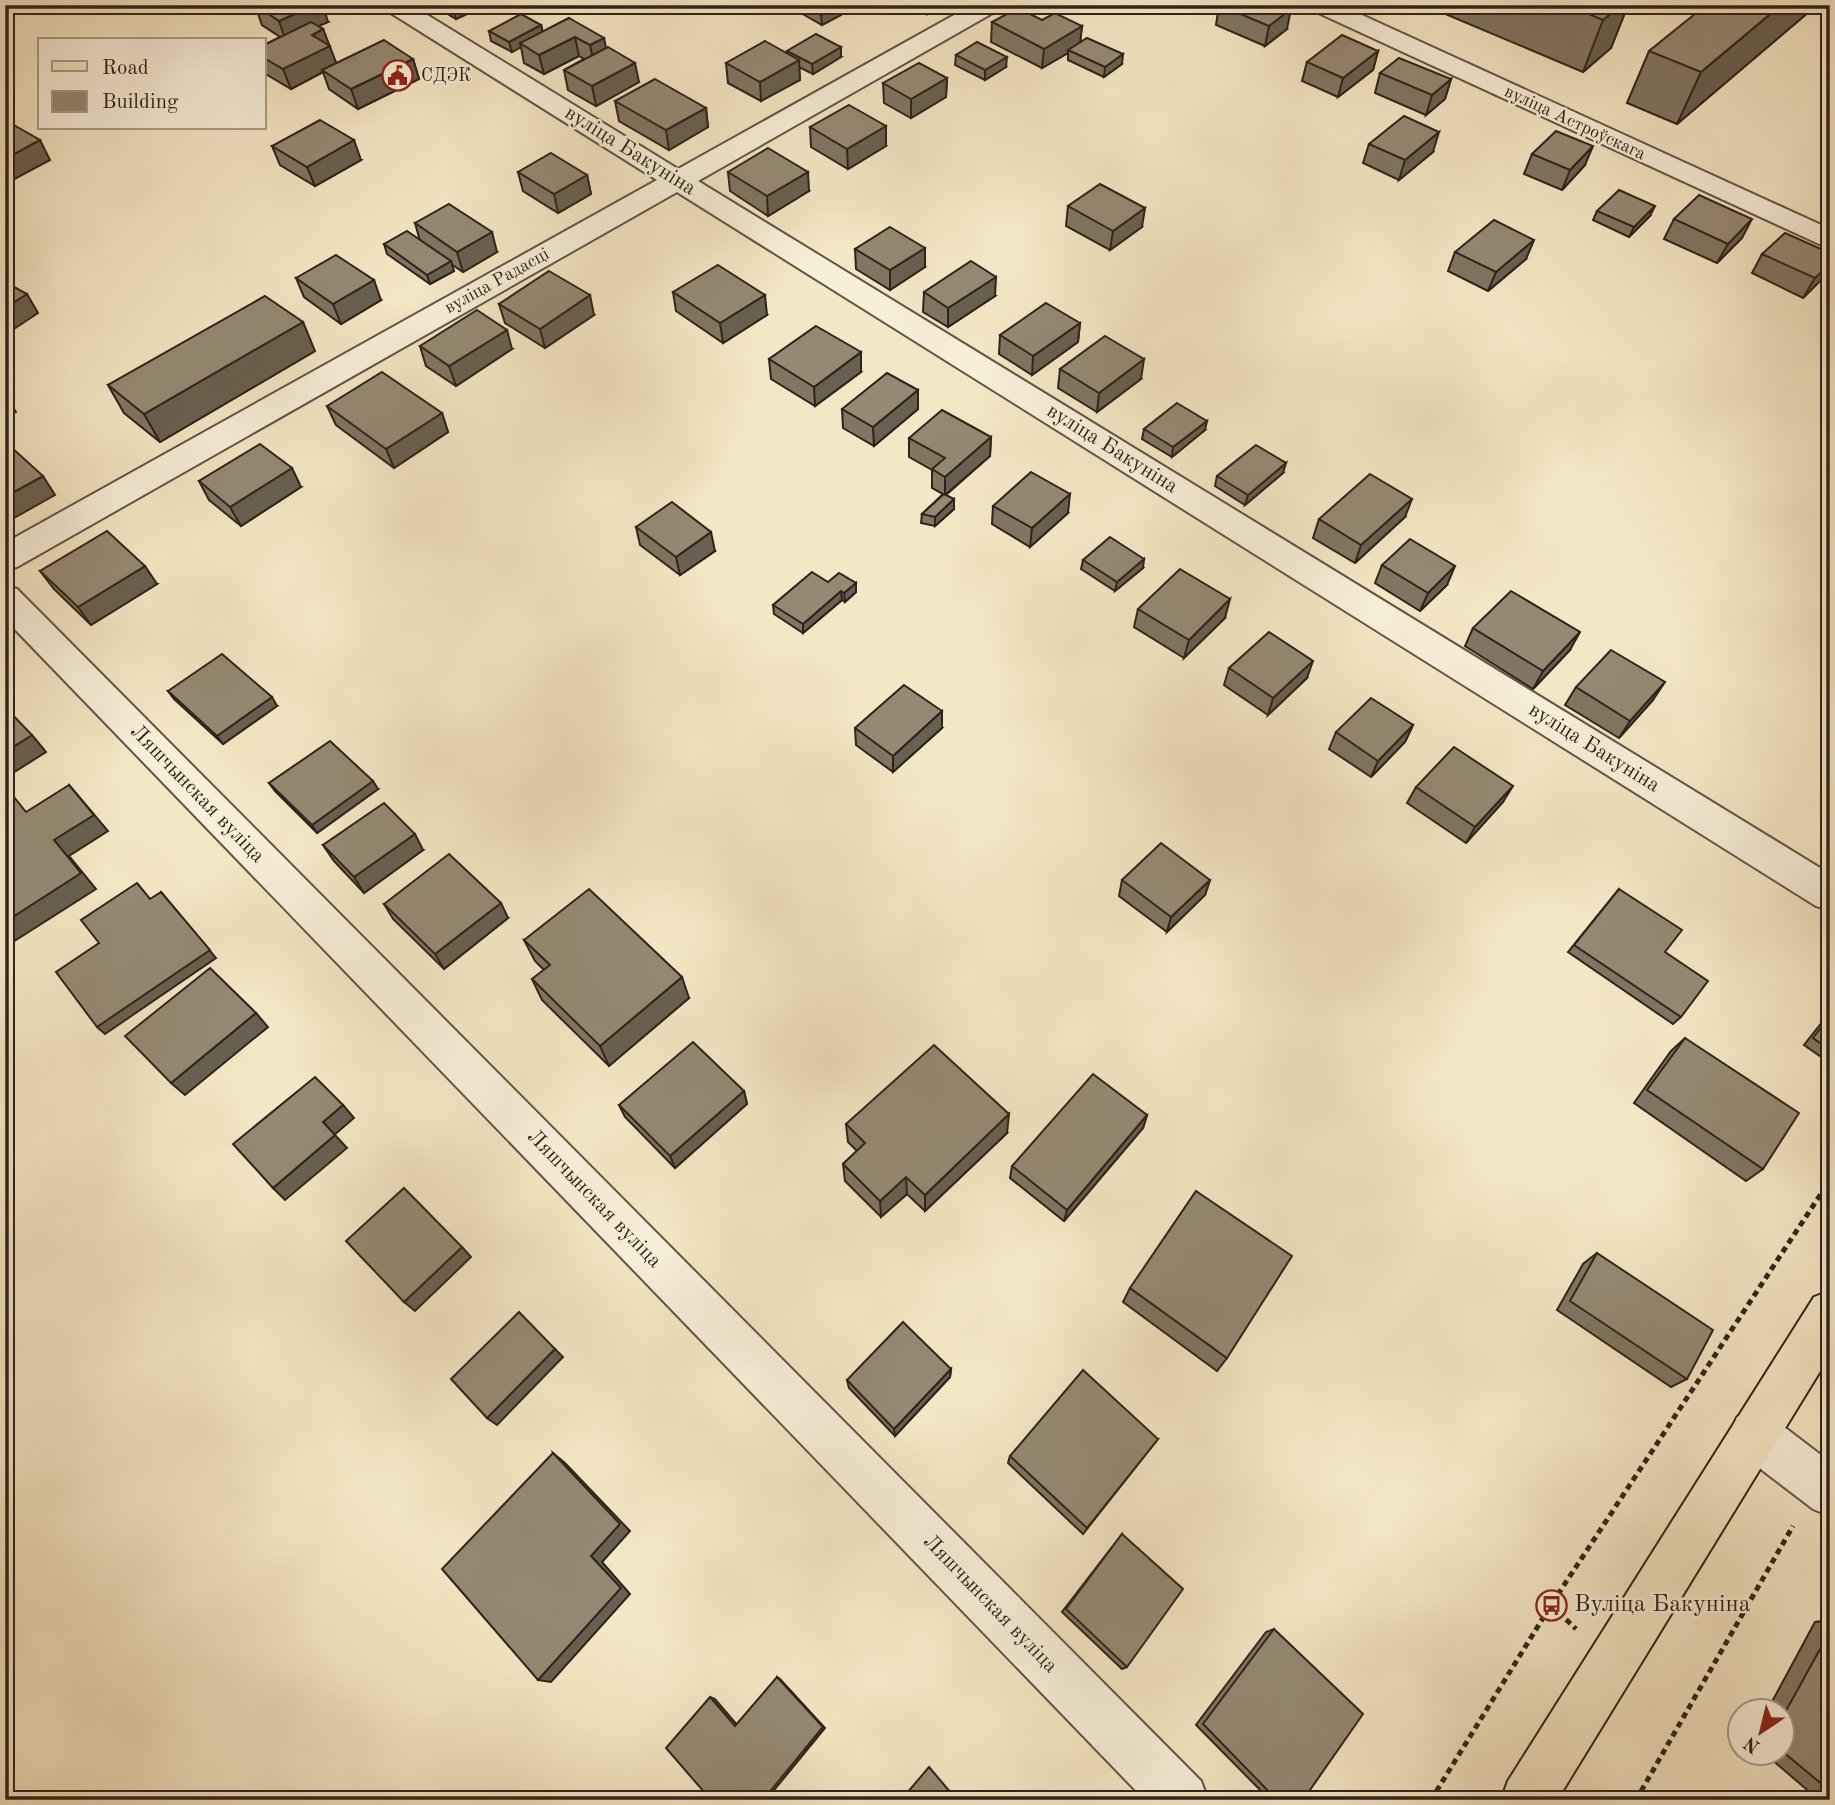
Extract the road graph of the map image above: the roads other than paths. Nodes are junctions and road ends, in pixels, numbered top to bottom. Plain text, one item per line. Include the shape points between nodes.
1 (394, 5) edge
2 (990, 5) edge
3 (1320, 5) edge
4 (678, 180) junction
5 (1830, 240) edge
6 (5, 558) edge
7 (5, 598) edge
8 (1830, 894) edge
9 (1830, 1313) edge
10 (1754, 1434) junction
11 (1824, 1487) edge
12 (1182, 1800) edge
13 (1527, 1800) edge

1 - 4 street, вуліца Бакуніна
2 - 4 street, вуліца Радасці
3 - 5 street, вуліца Астроўскага
4 - 6 street, вуліца Радасці
4 - 8 street, вуліца Бакуніна
7 - 12 street, Ляшчынская вуліца
9 - 10 main road
10 - 11 street
10 - 13 main road

